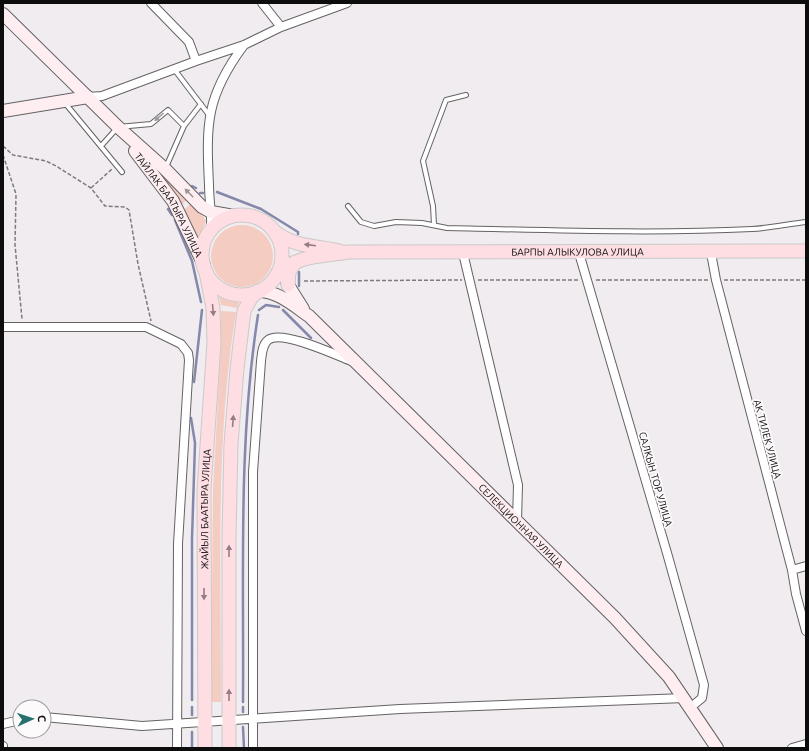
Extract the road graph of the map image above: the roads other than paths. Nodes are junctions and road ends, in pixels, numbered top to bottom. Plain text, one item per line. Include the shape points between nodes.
1 (151, 3) edge
2 (262, 3) edge
3 (347, 3) edge
4 (3, 14) edge
5 (281, 27) junction
6 (244, 45) junction
7 (196, 60) junction
8 (173, 69) junction
9 (466, 95) dead end
10 (88, 97) junction
11 (64, 101) junction
12 (200, 104) junction
13 (3, 110) edge
14 (209, 115) junction
15 (184, 126) junction
16 (118, 127) junction
17 (101, 146) junction
18 (165, 169) junction
19 (122, 172) dead end
20 (348, 206) dead end
21 (211, 212) junction
22 (234, 216) junction
23 (806, 222) edge
24 (434, 225) junction
25 (273, 230) junction
26 (211, 231) junction
27 (806, 251) edge
28 (348, 252) junction
29 (463, 253) junction
30 (579, 253) junction
31 (711, 253) junction
32 (296, 261) junction
33 (281, 267) junction
34 (205, 268) junction
35 (288, 285) junction
36 (258, 291) junction
37 (309, 316) junction
38 (3, 327) edge
39 (356, 362) junction
40 (517, 521) junction
41 (806, 566) edge
42 (792, 570) junction
43 (806, 631) edge
44 (688, 702) junction
45 (52, 718) edge
46 (252, 719) junction
47 (229, 721) junction
48 (204, 722) junction
49 (176, 724) junction
50 (806, 744) edge
51 (177, 748) edge
52 (205, 748) edge
53 (230, 748) edge
54 (253, 748) edge
55 (717, 748) edge
56 (792, 748) edge

1 - 7 street via 189,42
2 - 5 street
3 - 5 street
4 - 10 street, ТАЙЛАК БААТЫРА УЛИЦА
5 - 6 street
6 - 7 street
6 - 14 street via 222,79
7 - 8 street
8 - 10 street via 102,96
8 - 12 lane
9 - 24 lane via 446,100 423,160 433,206
10 - 11 street
10 - 16 street, ТАЙЛАК БААТЫРА УЛИЦА
11 - 13 street
11 - 17 lane
12 - 14 lane
12 - 15 lane
14 - 21 street via 207,145
15 -> 16 lane via 168,110 151,124
15 - 18 lane
16 - 17 lane
16 - 18 street, ТАЙЛАК БААТЫРА УЛИЦА
16 - 34 street, ТАЙЛАК БААТЫРА УЛИЦА via 173,201
17 - 19 lane
21 -> 18 street, ТАЙЛАК БААТЫРА УЛИЦА via 202,207
20 - 24 lane via 361,222 374,226 396,222
21 - 22 street, ТАЙЛАК БААТЫРА УЛИЦА
21 - 26 street
22 - 25 main road via 262,220
22 - 26 main road via 221,221
23 - 24 lane via 750,229 609,231 447,228
28 -> 25 main road, БАРПЫ АЛЫКУЛОВА УЛИЦА via 295,243
25 - 33 main road via 280,242
26 - 34 main road via 203,251
27 - 31 main road, БАРПЫ АЛЫКУЛОВА УЛИЦА
28 - 29 main road, БАРПЫ АЛЫКУЛОВА УЛИЦА
28 - 32 main road, БАРПЫ АЛЫКУЛОВА УЛИЦА
29 - 30 main road, БАРПЫ АЛЫКУЛОВА УЛИЦА
29 - 40 street via 518,485
30 - 31 main road, БАРПЫ АЛЫКУЛОВА УЛИЦА
30 - 44 street, САЛКЫН ТОР УЛИЦА via 668,553 704,685 702,698
31 - 42 street, АК ТИЛЕК УЛИЦА
32 - 33 main road, БАРПЫ АЛЫКУЛОВА УЛИЦА
32 - 35 main road via 289,272
33 - 35 street, СЕЛЕКЦИОННАЯ УЛИЦА
33 - 36 main road via 268,285
34 - 36 main road via 214,283 226,291 240,295
34 -> 48 main road, ЖАЙЫЛ БААТЫРА УЛИЦА via 213,308 214,343 204,490
35 - 37 street, СЕЛЕКЦИОННАЯ УЛИЦА
36 - 37 street, СЕЛЕКЦИОННАЯ УЛИЦА via 275,294
47 -> 36 main road via 231,444 244,311 246,304
37 - 39 street, СЕЛЕКЦИОННАЯ УЛИЦА
38 - 49 street via 142,326 181,344 188,353 178,544
39 - 40 street, СЕЛЕКЦИОННАЯ УЛИЦА
39 - 46 street via 280,337 268,340 264,346 260,361 253,472
40 - 44 street, СЕЛЕКЦИОННАЯ УЛИЦА via 615,618 660,666
41 - 42 street
42 - 43 street, АК ТИЛЕК УЛИЦА
44 - 46 street via 408,708
44 - 55 street, СЕЛЕКЦИОННАЯ УЛИЦА
45 - 49 street via 142,726
46 - 47 street
46 - 54 street
47 - 48 street
47 - 53 main road
48 - 49 street
48 - 52 main road, ЖАЙЫЛ БААТЫРА УЛИЦА
49 - 51 street
50 - 56 street

